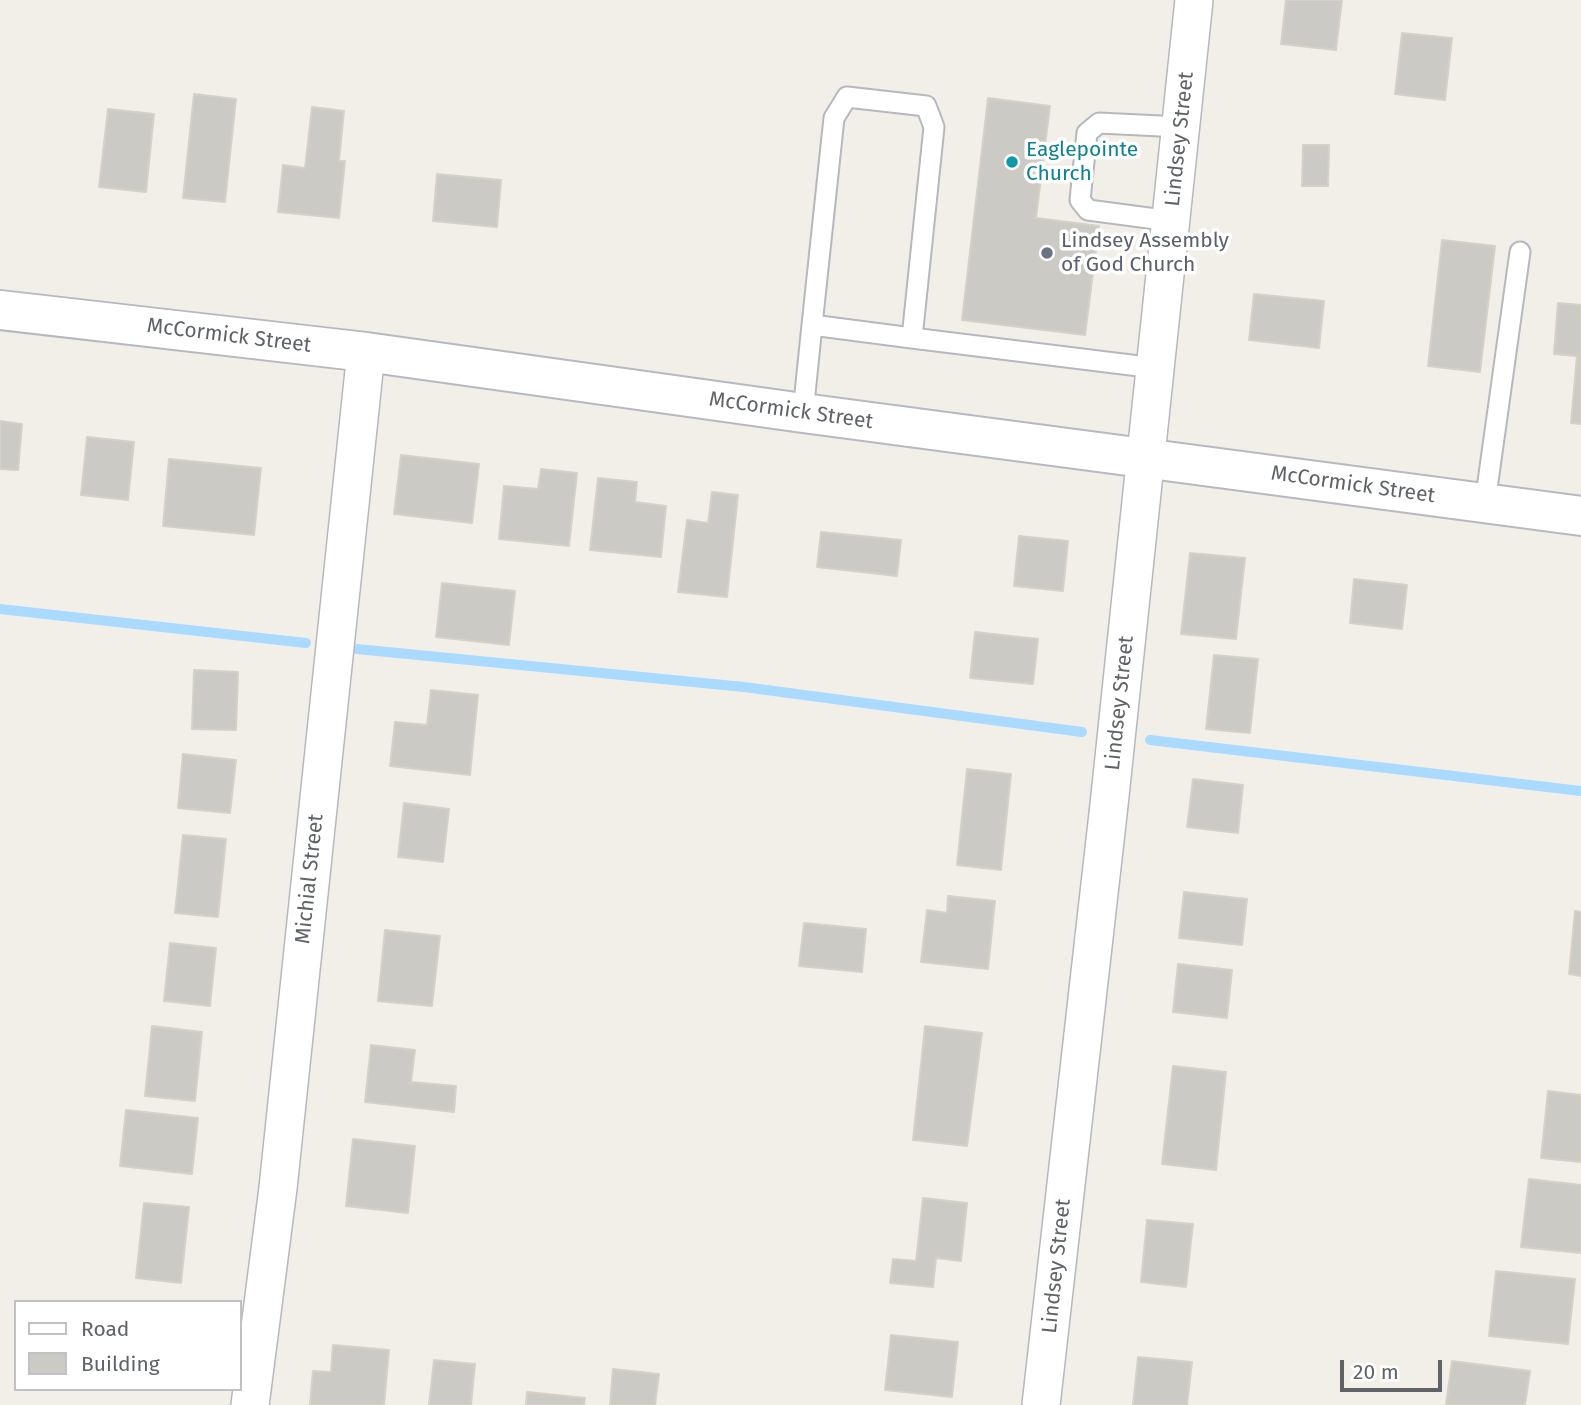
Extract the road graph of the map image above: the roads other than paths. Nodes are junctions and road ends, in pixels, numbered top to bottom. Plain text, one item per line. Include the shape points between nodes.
1 (1194, 0) edge
2 (1181, 127) junction
3 (1171, 221) junction
4 (1520, 252) dead end
5 (0, 310) edge
6 (812, 325) junction
7 (912, 338) junction
8 (366, 352) junction
9 (1155, 369) junction
10 (803, 413) junction
11 (1146, 457) junction
12 (1485, 503) junction
13 (1581, 516) edge
14 (250, 1405) edge
15 (1041, 1405) edge

1 - 2 street, Lindsey Street
2 - 3 street, Lindsey Street
2 - 3 lane via 1099,123 1087,133 1080,200 1088,210
3 - 9 street, Lindsey Street
4 - 12 lane
5 - 8 street, McCormick Street
6 - 7 lane
6 - 7 lane via 834,118 847,97 926,106 934,127
6 - 10 lane
7 - 9 lane
8 - 10 street, McCormick Street
8 - 14 street, Michial Street via 278,1188
9 - 11 street, Lindsey Street
10 - 11 street, McCormick Street
11 - 12 street, McCormick Street
11 - 15 street, Lindsey Street
12 - 13 street, McCormick Street

